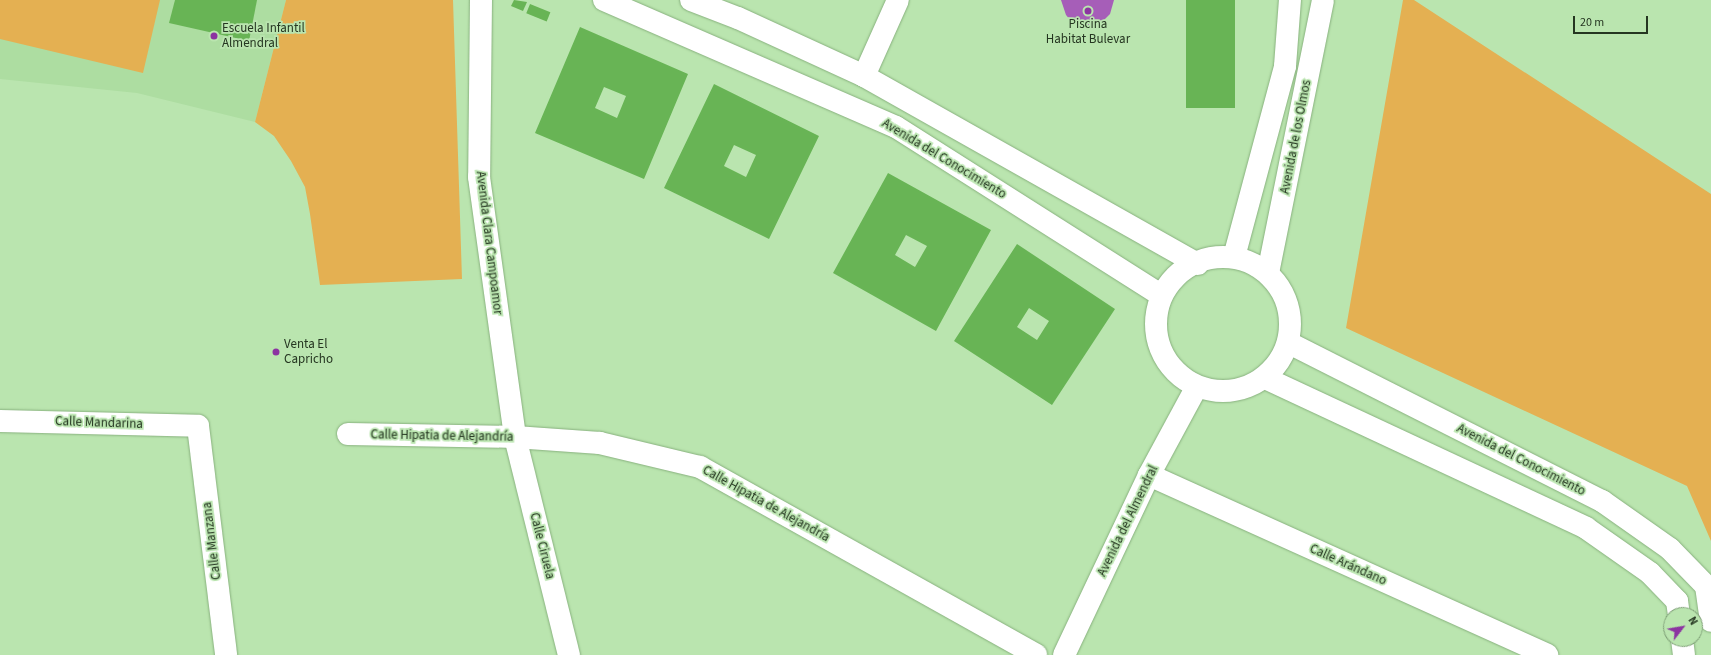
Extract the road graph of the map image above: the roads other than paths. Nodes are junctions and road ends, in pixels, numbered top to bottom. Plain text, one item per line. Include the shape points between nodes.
1 (481, 0) edge
2 (604, 0) edge
3 (691, 0) edge
4 (898, 0) edge
5 (1290, 0) edge
6 (1323, 0) edge
7 (864, 76) junction
8 (1234, 257) junction
9 (1198, 264) junction
10 (1268, 273) junction
11 (1161, 294) junction
12 (1289, 343) junction
13 (1265, 378) junction
14 (1196, 388) junction
15 (0, 421) edge
16 (198, 426) joint
17 (348, 434) dead end
18 (515, 437) junction
19 (1148, 475) junction
20 (1677, 607) edge
21 (1711, 621) edge
22 (226, 655) edge
23 (569, 655) edge
24 (1036, 655) edge
25 (1064, 655) edge
26 (1547, 655) edge

1 - 18 street, Avenida Clara Campoamor via 479,177
2 - 11 street, Avenida del Conocimiento via 896,127
3 - 7 street via 738,18
4 - 7 street
5 - 8 street, Avenida de los Olmos via 1285,66
6 - 10 street, Avenida de los Olmos
7 - 9 street
8 - 9 street via 1210,257
8 - 10 street via 1248,261
9 - 11 street via 1174,276
10 - 12 street via 1285,296 1291,319
11 - 14 street via 1155,321 1160,350 1173,370
12 - 13 street via 1281,361
12 - 21 street, Avenida del Conocimiento via 1602,501 1670,549 1706,586
13 - 14 street via 1235,392
13 - 20 street via 1586,528 1650,573 1676,600
14 - 19 street, Avenida del Almendral
15 - 16 street, Calle Mandarina
16 - 22 street, Calle Manzana
17 - 18 street, Calle Hipatia de Alejandría
18 - 23 street, Calle Ciruela
18 - 24 street, Calle Hipatia de Alejandría via 600,443 700,466
19 - 25 street, Avenida del Almendral
19 - 26 street, Calle Arándano

